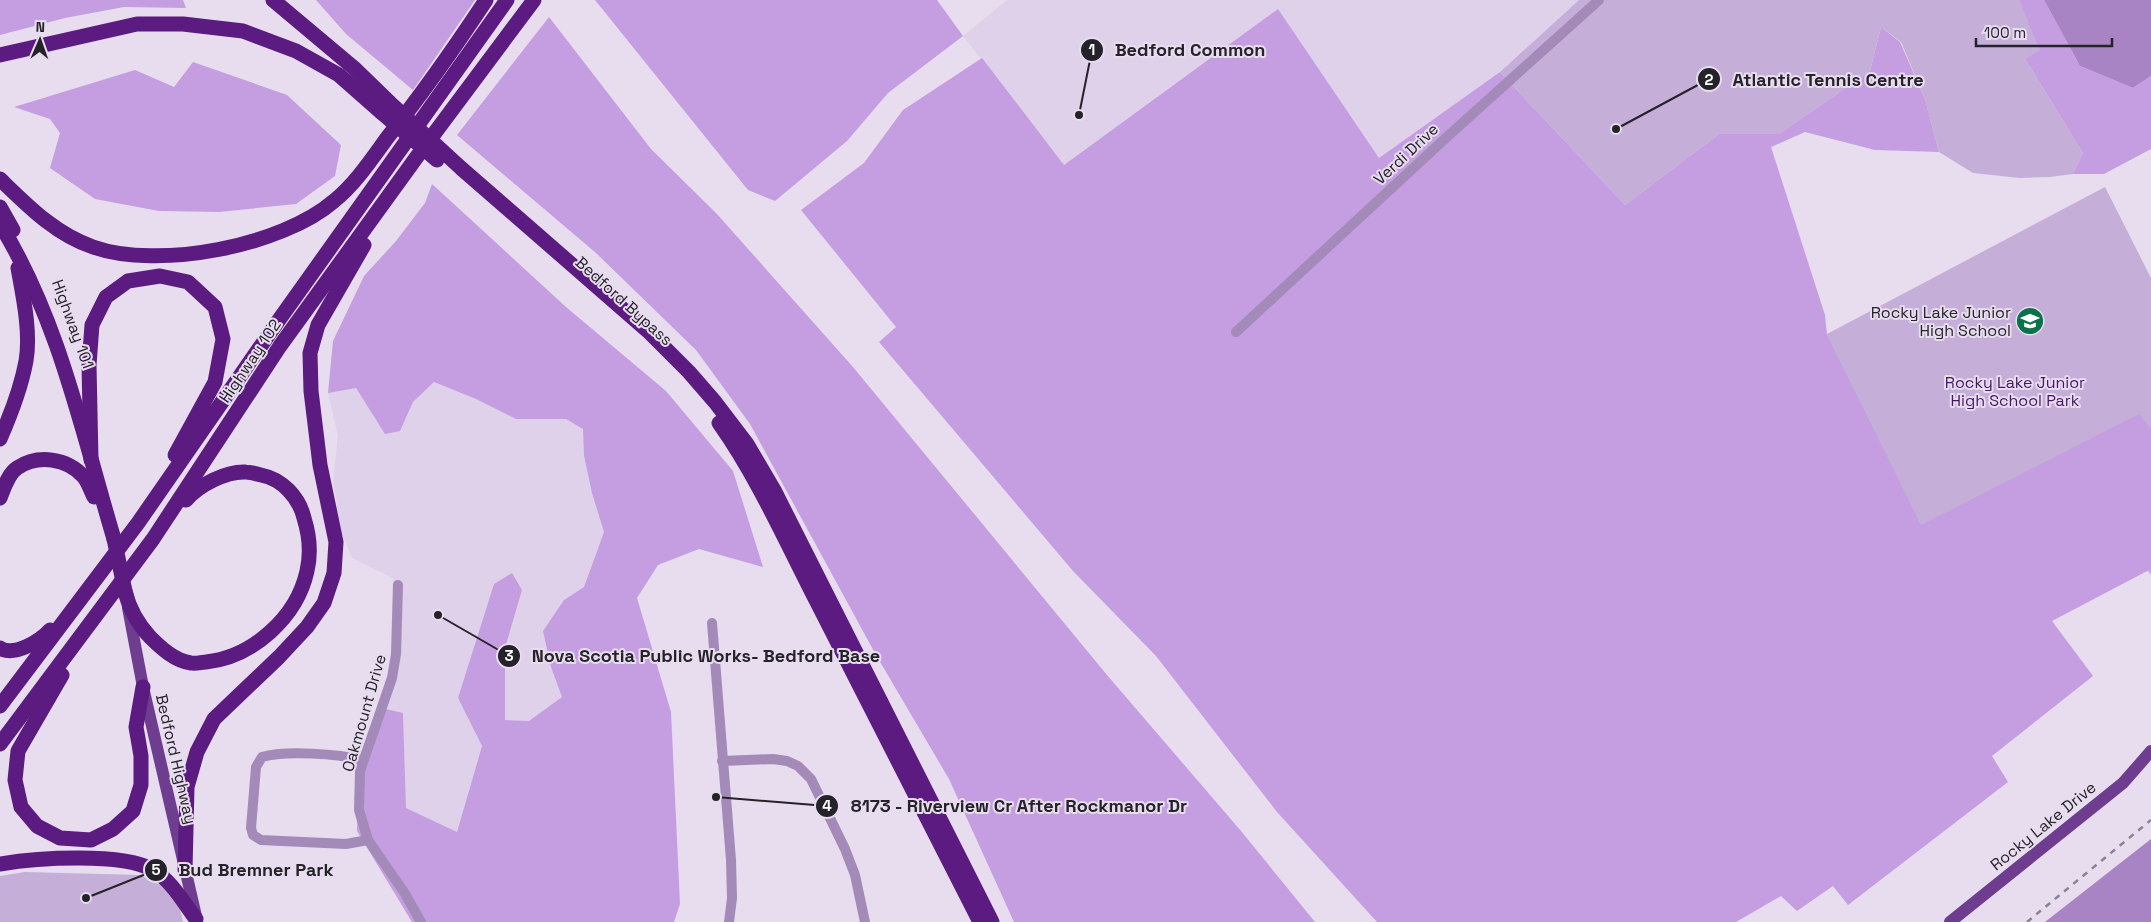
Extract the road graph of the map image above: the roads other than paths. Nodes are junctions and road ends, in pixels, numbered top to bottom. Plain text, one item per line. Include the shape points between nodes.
1 (273, 0) edge
2 (486, 0) edge
3 (501, 0) edge
4 (507, 0) edge
5 (534, 0) edge
6 (1599, 0) edge
7 (492, 21) junction
8 (0, 55) edge
9 (385, 107) junction
10 (416, 158) junction
11 (459, 172) junction
12 (0, 179) edge
13 (0, 207) edge
14 (0, 224) edge
15 (14, 247) junction
16 (1236, 332) dead end
17 (0, 439) edge
18 (90, 460) junction
19 (0, 498) edge
20 (138, 523) junction
21 (114, 540) junction
22 (136, 562) junction
23 (107, 565) junction
24 (398, 585) dead end
25 (126, 597) junction
26 (94, 618) junction
27 (712, 623) dead end
28 (0, 648) edge
29 (143, 687) junction
30 (0, 706) edge
31 (0, 744) edge
32 (2151, 751) edge
33 (363, 760) junction
34 (722, 761) junction
35 (368, 840) junction
36 (0, 864) edge
37 (185, 870) junction
38 (196, 920) edge
39 (421, 922) edge
40 (729, 922) edge
41 (865, 922) edge
42 (980, 922) edge
43 (992, 922) edge
44 (1950, 922) edge

1 - 9 highway, Bedford Bypass via 354,68
2 - 12 highway via 350,186 317,214 268,238 216,249 154,256 126,255 93,247 61,232 36,214
3 - 7 highway
4 - 7 highway, Highway 102
5 - 10 highway, Highway 102
6 - 16 street, Verdi Drive
7 - 20 highway, Highway 102
8 - 9 highway, Bedford Bypass via 137,24 183,24 243,31 296,51 339,75
9 - 11 highway, Bedford Bypass, bridge
10 - 22 highway, Highway 102 via 280,346
10 - 37 highway via 330,302 318,325 310,353 320,465 336,542 334,573 324,603 307,627 214,719 197,752 187,787
11 - 42 highway, Bedford Bypass via 644,340 713,415 767,505
11 - 43 highway, Bedford Bypass via 648,330 689,372 747,444 774,490
13 - 18 highway, Highway 101 via 47,297 72,368
14 - 15 highway, Highway 101
15 - 17 highway via 26,308 26,360 13,408
15 - 18 highway, Highway 101 via 65,366
18 - 20 highway via 92,325 106,297 128,281 160,276 188,282 216,307 223,339 215,382
18 - 21 highway, Highway 101
19 - 21 highway via 16,468 34,461 54,459 71,466 84,478
20 - 23 highway, Highway 102
21 - 25 highway, Highway 101, bridge
22 - 25 highway, Highway 101 via 193,492 215,479 245,471 273,478 295,497 308,532 308,570 298,598 273,630 249,649 222,660 191,663 163,650 142,629
22 - 26 highway, Highway 102
23 - 28 highway via 41,640 22,648
23 - 30 highway, Highway 102
24 - 33 street, Oakmount Drive via 392,678
25 - 29 main road, Bedford Highway
26 - 29 highway via 18,751 15,780 21,807 37,826 60,838 91,840 113,829 133,811 141,785 136,727
26 - 31 highway, Highway 102
27 - 34 street
29 - 37 main road, Bedford Highway
32 - 44 main road, Rocky Lake Drive via 2123,783
33 - 35 street, Oakmount Drive via 359,810
33 - 35 street via 272,754 262,757 256,767 250,828 253,835 261,840 346,844
34 - 40 street via 731,860
34 - 41 street via 788,761 811,779 855,875
35 - 39 street, Oakmount Drive
36 - 38 highway via 112,859 137,863 154,870 172,887
37 - 38 main road, Bedford Highway

